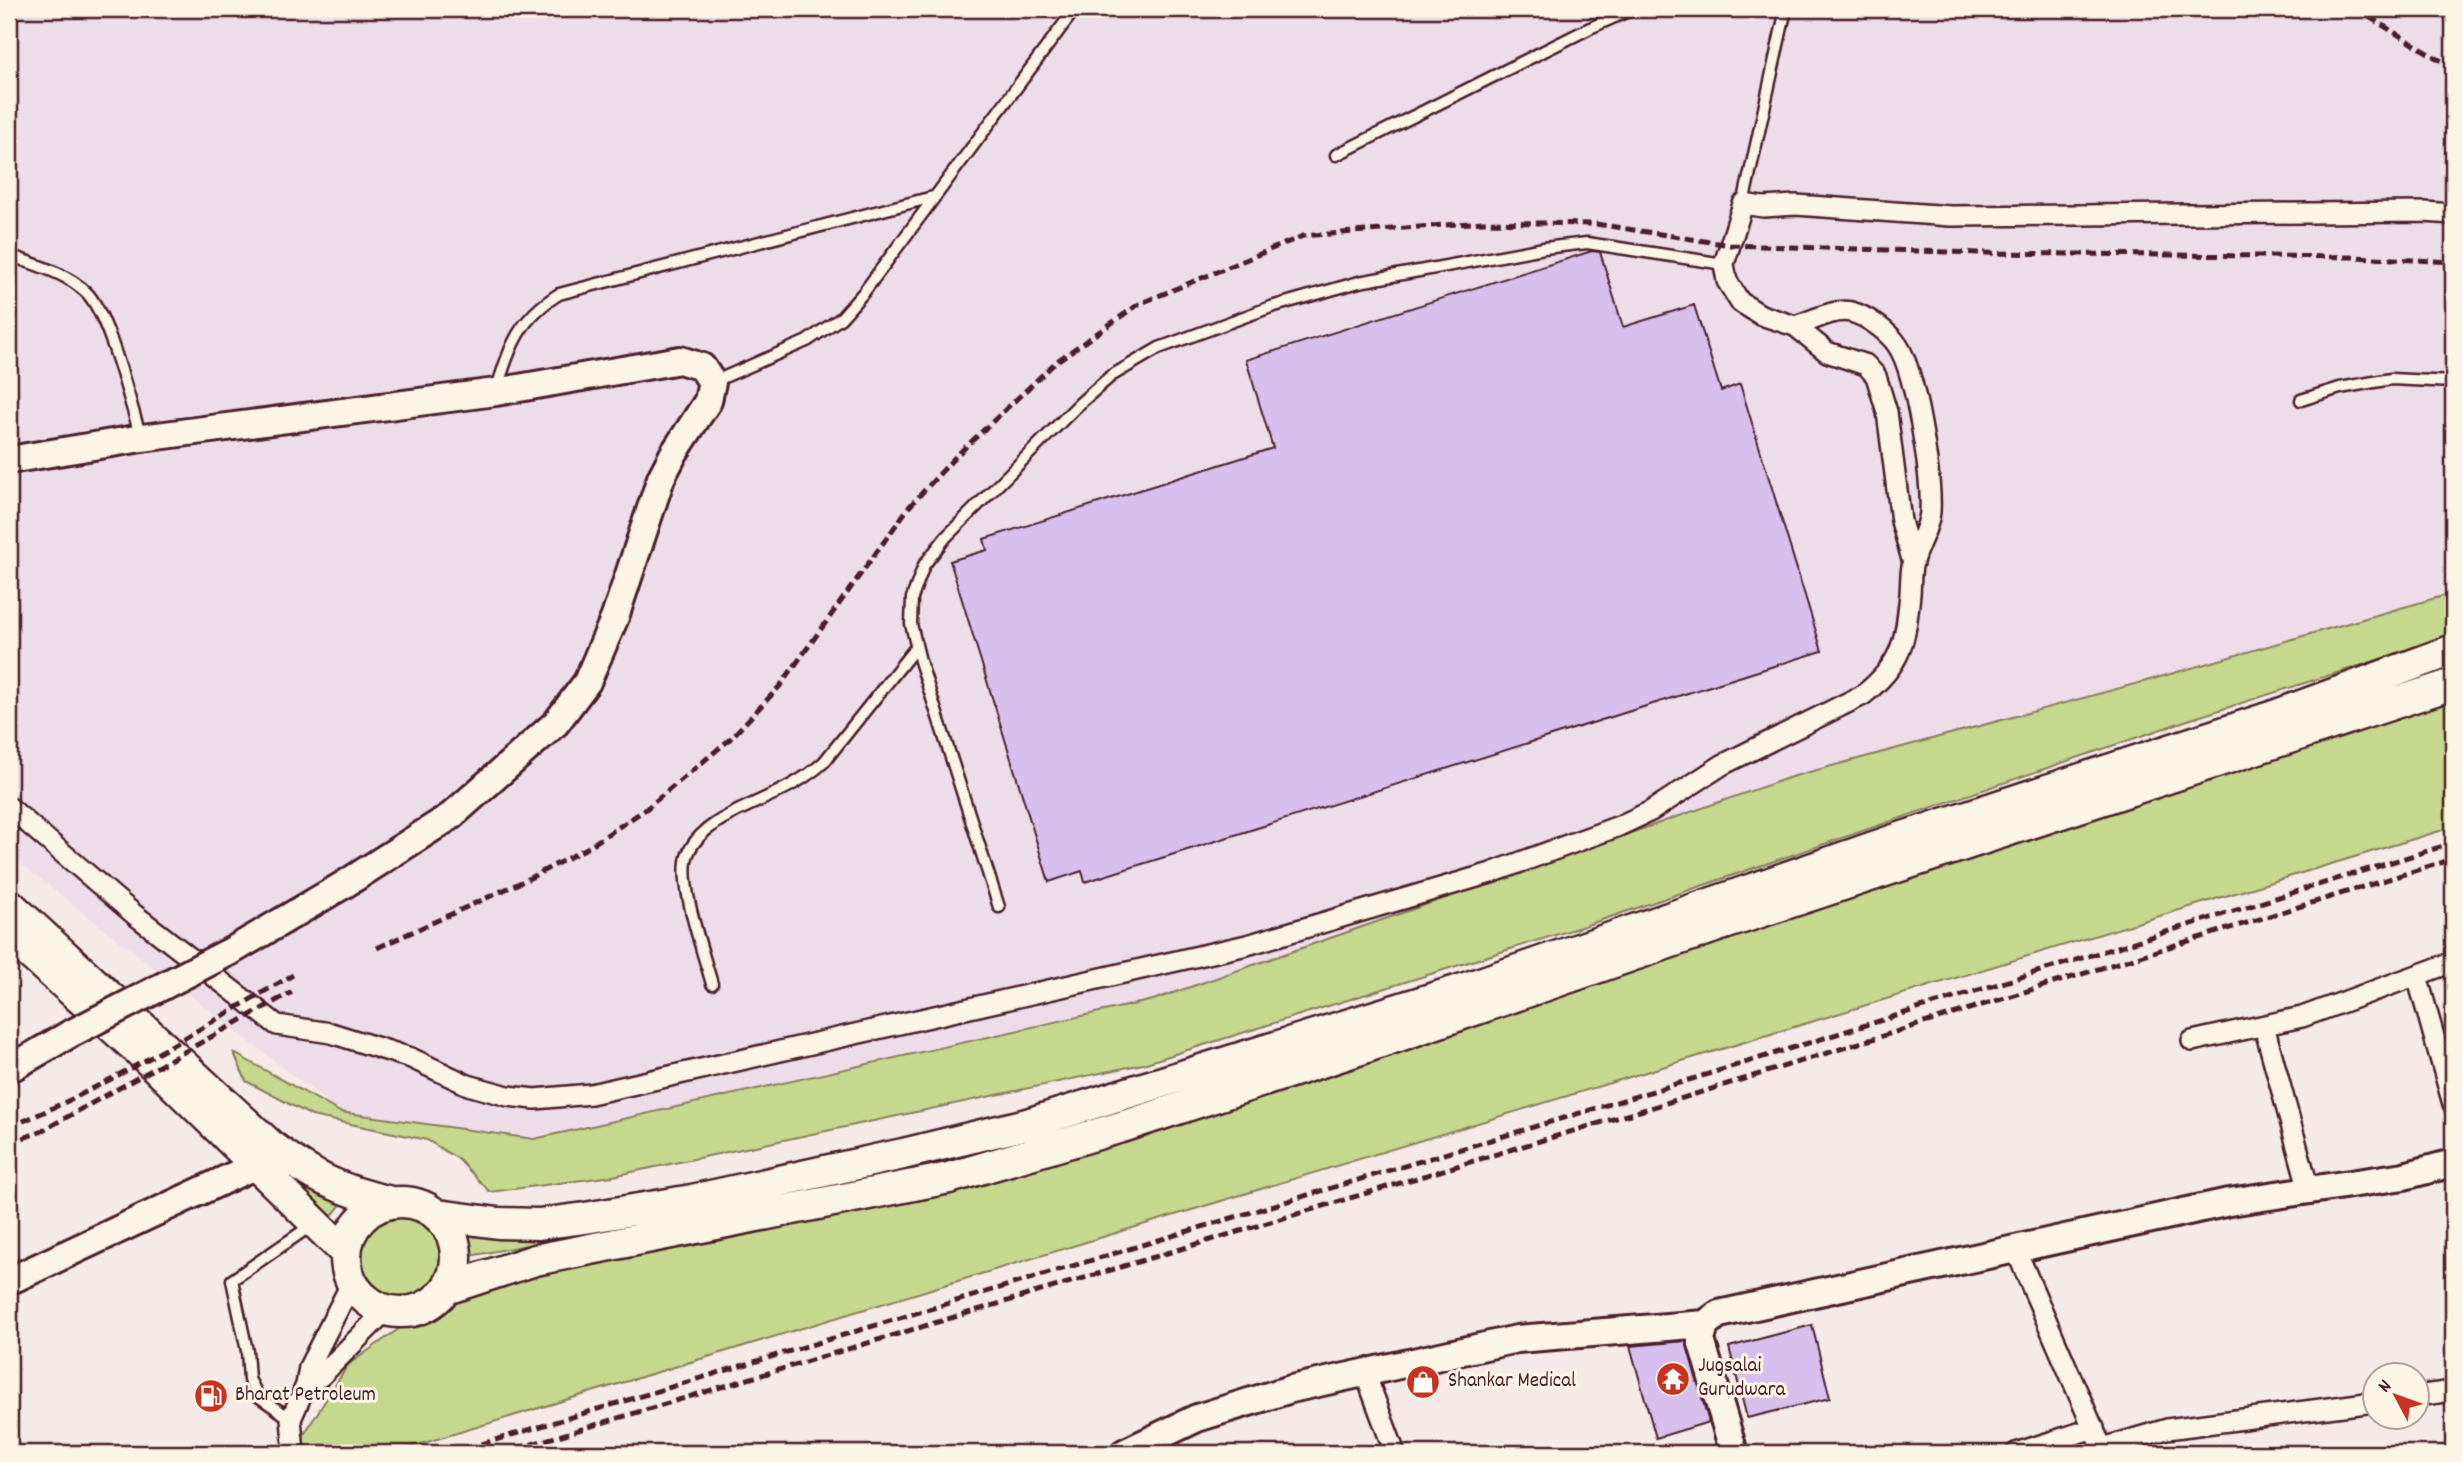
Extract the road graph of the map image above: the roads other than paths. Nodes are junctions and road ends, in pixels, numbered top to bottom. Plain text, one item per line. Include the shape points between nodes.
1 (1075, 9) edge
2 (1633, 9) edge
3 (1786, 9) edge
4 (1336, 155) dead end
5 (933, 197) junction
6 (1743, 204) junction
7 (2453, 214) edge
8 (9, 256) edge
9 (1724, 264) junction
10 (1795, 326) junction
11 (712, 382) junction
12 (2453, 382) edge
13 (496, 392) junction
14 (2301, 400) dead end
15 (142, 438) junction
16 (9, 460) edge
17 (1913, 563) junction
18 (916, 647) junction
19 (2453, 650) edge
20 (2453, 684) edge
21 (9, 807) edge
22 (9, 904) edge
23 (999, 907) dead end
24 (9, 935) edge
25 (2453, 962) edge
26 (2417, 975) junction
27 (712, 984) dead end
28 (2264, 1026) junction
29 (2192, 1041) dead end
30 (9, 1069) edge
31 (2453, 1104) edge
32 (2453, 1163) edge
33 (256, 1165) junction
34 (2309, 1190) junction
35 (391, 1202) junction
36 (438, 1215) junction
37 (315, 1223) junction
38 (2015, 1248) junction
39 (345, 1252) junction
40 (9, 1281) edge
41 (351, 1284) junction
42 (446, 1290) junction
43 (386, 1311) junction
44 (1705, 1324) junction
45 (1365, 1373) junction
46 (306, 1385) junction
47 (2453, 1391) edge
48 (2430, 1394) edge
49 (2360, 1404) edge
50 (291, 1419) junction
51 (2094, 1428) junction
52 (2103, 1451) edge
53 (294, 1453) edge
54 (1124, 1453) edge
55 (1395, 1453) edge
56 (1734, 1453) edge
57 (2016, 1453) edge

1 - 5 lane
2 - 4 lane
3 - 6 lane
5 - 11 lane via 841,317 807,341
5 - 13 lane via 559,294 522,325 509,348
6 - 7 street via 1951,216
6 - 9 street
8 - 15 lane via 54,271 87,293 101,314
9 - 10 street via 1727,281 1740,302 1761,316
9 - 18 lane via 1587,243 1544,248 1359,282 1271,307 1159,348 1111,376 1079,404 946,537 924,565 912,598
10 - 17 street via 1827,352 1866,365 1875,376 1887,412 1901,521
10 - 17 street via 1849,312 1886,334 1902,353 1929,471 1930,514
11 - 13 street via 702,367 680,360
11 - 30 street, bridge via 708,401 661,478 615,617 587,682 556,723 451,816 345,884 233,950
12 - 14 lane via 2391,379
13 - 15 street
15 - 16 street
17 - 21 street via 1905,637 1881,680 1863,695 1722,765 1619,826 1491,873 1247,945 591,1094 535,1099 508,1096 331,1033 277,1025 135,915
18 - 23 lane
18 - 27 lane via 824,762 807,777 722,819 694,843 687,855 685,883
19 - 36 main road via 2274,716 1894,840 1463,989 1027,1124 741,1189 585,1218 539,1224
20 - 42 main road via 1128,1125 949,1178 547,1257
22 - 35 main road via 270,1145 335,1187
24 - 33 main road via 139,1051
25 - 26 street
26 - 28 street
26 - 31 street
28 - 29 street
28 - 34 street
32 - 34 street via 2404,1176
33 - 37 main road
33 - 40 street
34 - 38 street via 2229,1202
35 - 36 main road via 424,1206
35 - 39 main road via 359,1220
36 - 42 main road via 450,1231 456,1251 455,1271
37 - 39 main road
37 - 50 lane via 233,1280 249,1380 258,1396
38 - 44 street via 1719,1314
38 - 51 street
39 - 41 main road
41 - 43 main road via 366,1301
41 - 46 street via 309,1367
42 - 43 main road via 429,1305 408,1313
43 - 46 street via 321,1376
44 - 45 street via 1517,1339
44 - 56 street via 1701,1340
45 - 54 street via 1291,1389 1197,1418
45 - 55 street
46 - 50 street
47 - 48 street
49 - 52 street via 2167,1429
50 - 53 street
51 - 52 street
51 - 57 street

